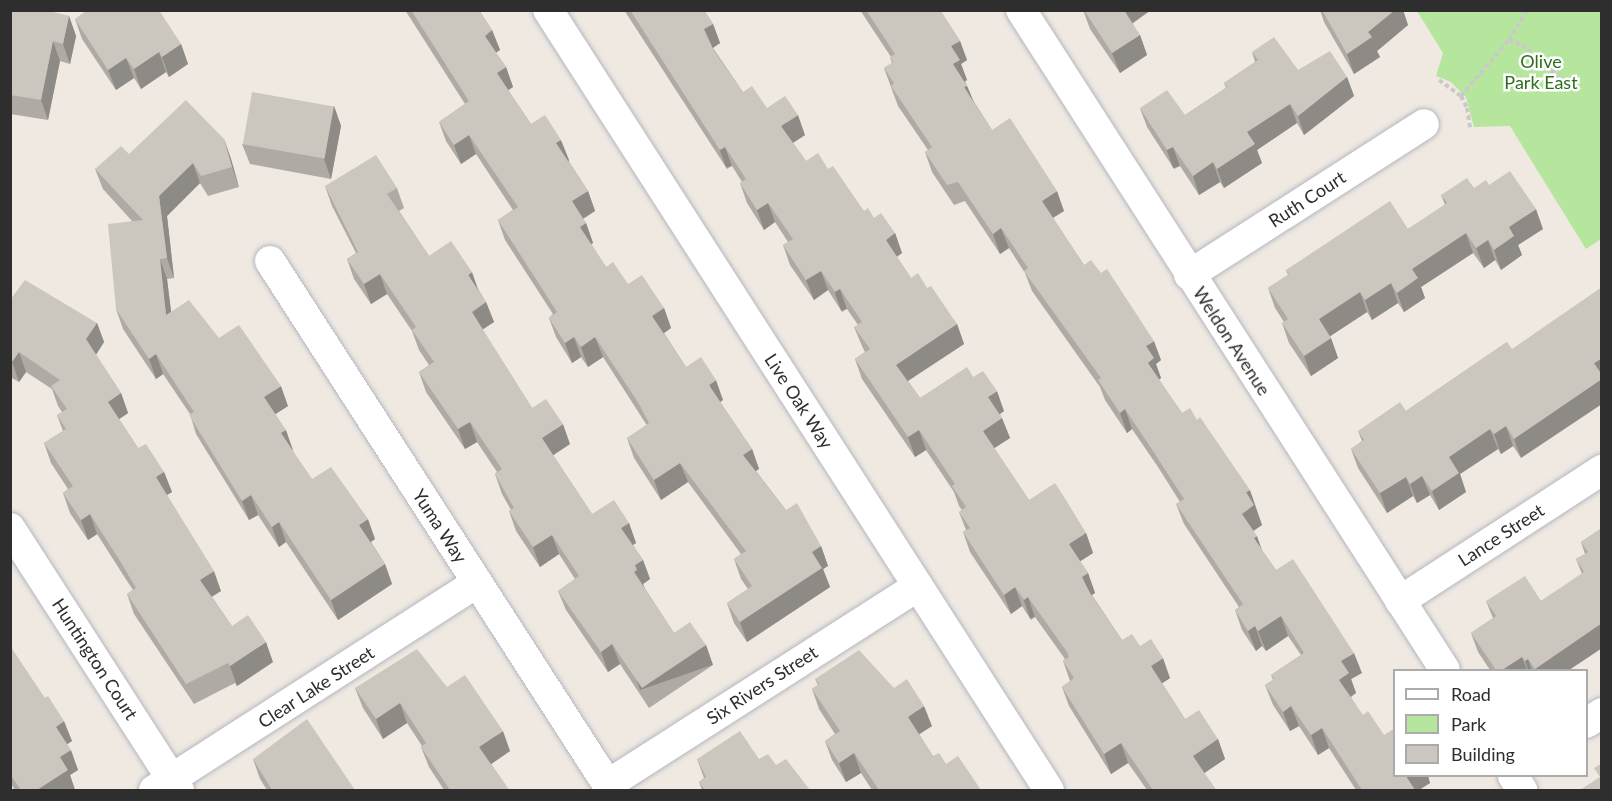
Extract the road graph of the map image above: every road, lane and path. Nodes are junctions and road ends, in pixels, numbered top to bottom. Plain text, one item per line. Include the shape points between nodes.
1 (548, 10) edge
2 (1021, 10) edge
3 (1527, 10) edge
4 (1509, 40) junction
5 (1439, 80) dead end
6 (1566, 83) dead end
7 (1461, 96) junction
8 (1424, 123) dead end
9 (1470, 128) dead end
10 (270, 261) dead end
11 (1190, 275) junction
12 (1602, 470) edge
13 (10, 528) edge
14 (477, 583) junction
15 (918, 586) junction
16 (1400, 601) junction
17 (1444, 669) edge
18 (1602, 713) edge
19 (1588, 722) edge
20 (1514, 777) edge
21 (168, 787) edge
22 (609, 788) edge
23 (1049, 790) edge
24 (1522, 790) edge

1 - 15 street, Live Oak Way
2 - 11 street, Weldon Avenue
3 - 4 path
4 - 6 path via 1522,45
4 - 7 path
5 - 7 path
7 - 9 path
8 - 11 street, Ruth Court
10 - 14 street, Yuma Way
11 - 16 street, Weldon Avenue
12 - 16 street, Lance Street
13 - 21 street, Huntington Court
14 - 21 street, Clear Lake Street
14 - 22 street, Yuma Way
15 - 22 street, Six Rivers Street
15 - 23 street, Live Oak Way
16 - 17 street, Weldon Avenue
18 - 19 street
20 - 24 street

